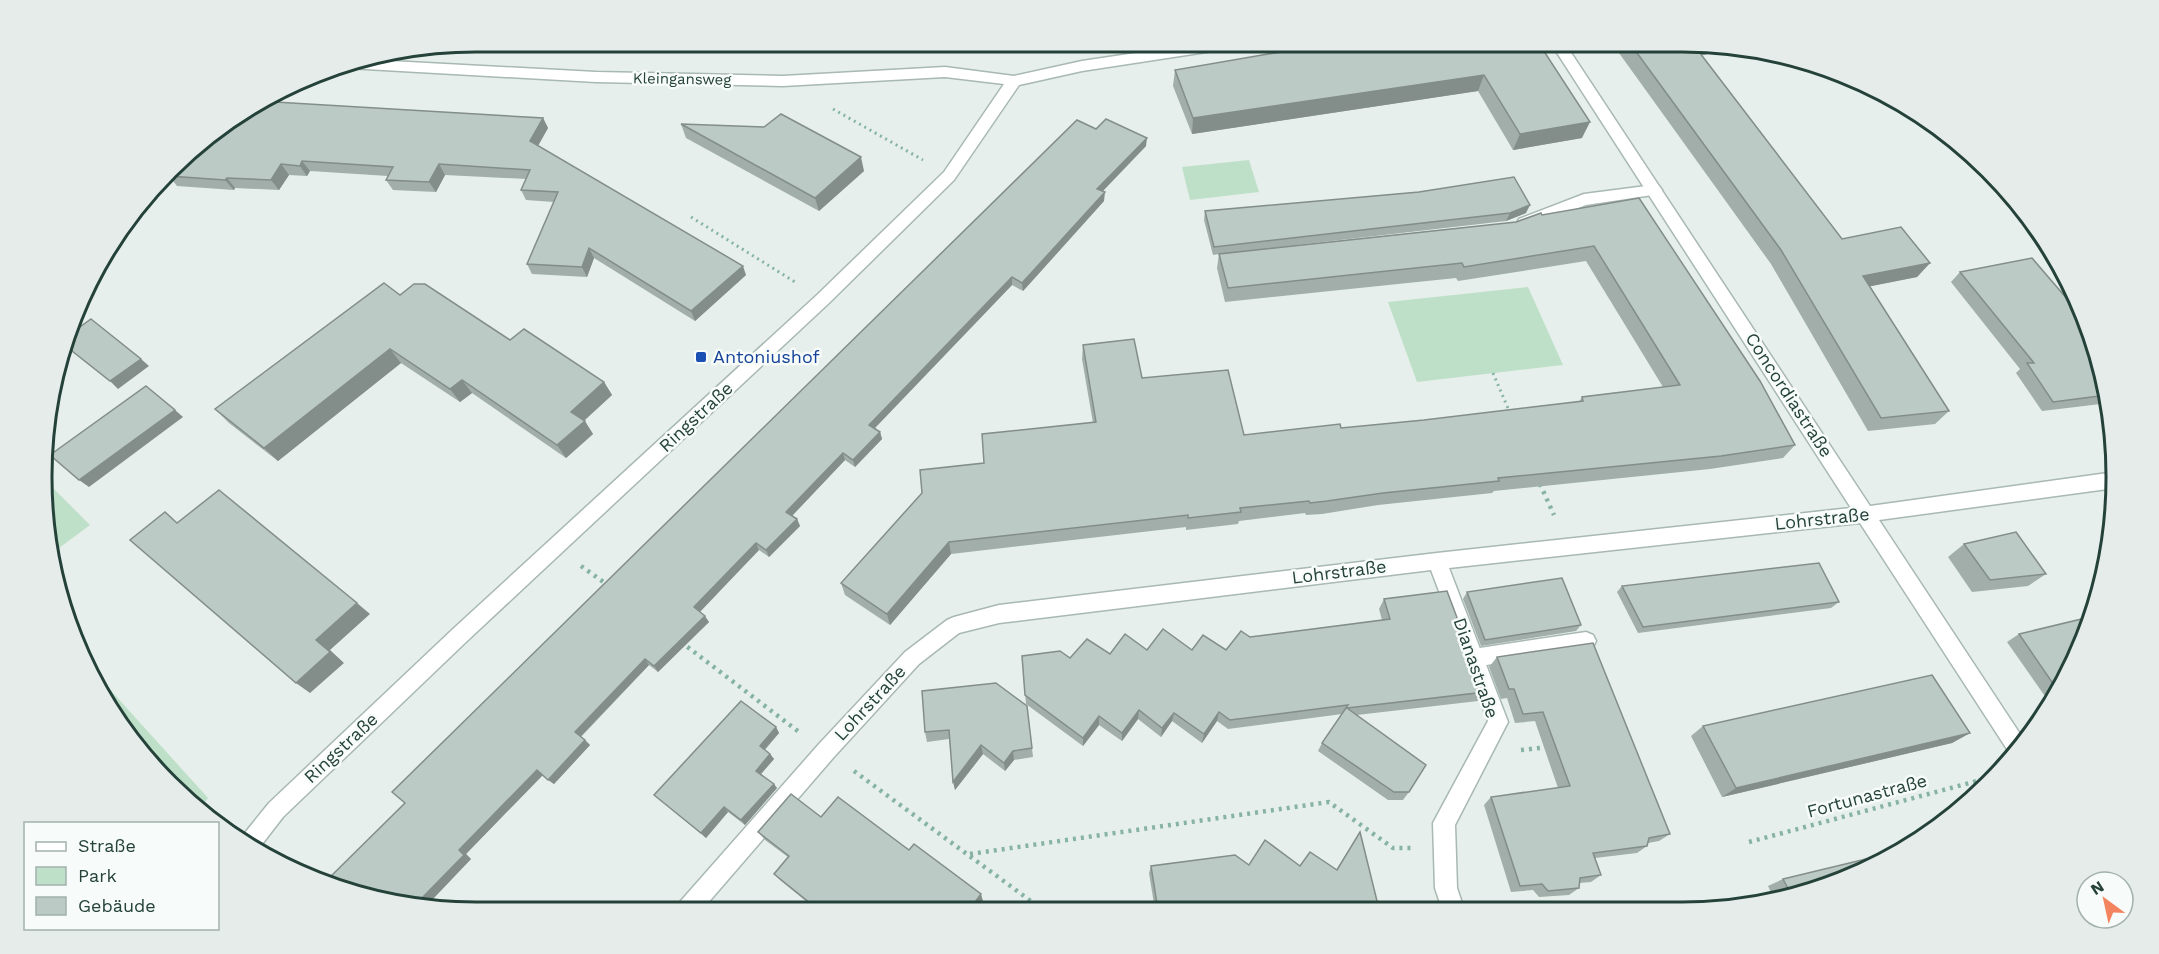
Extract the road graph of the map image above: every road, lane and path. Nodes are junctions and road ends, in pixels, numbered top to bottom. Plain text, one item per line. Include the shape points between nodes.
1 (1174, 52) edge
2 (1564, 52) edge
3 (378, 65) edge
4 (783, 81) junction
5 (1014, 81) junction
6 (949, 176) junction
7 (1654, 190) junction
8 (691, 218) dead end
9 (1509, 229) edge
10 (823, 299) junction
11 (1493, 373) dead end
12 (1511, 416) edge
13 (1539, 481) edge
14 (2106, 481) edge
15 (1867, 514) junction
16 (1567, 546) junction
17 (1437, 561) junction
18 (1586, 641) edge
19 (1473, 658) junction
20 (2014, 742) edge
21 (1559, 746) edge
22 (1481, 753) junction
23 (1978, 781) edge
24 (254, 838) edge
25 (1749, 842) dead end
26 (1445, 848) junction
27 (969, 854) dead end
28 (695, 902) edge
29 (1451, 902) edge

1 - 5 street
2 - 7 street, Concordiastraße
3 - 4 street, Kleingansweg via 596,77
4 - 5 street, Kleingansweg via 945,72
4 - 6 path
5 - 6 street, Ringstraße
6 - 10 street, Ringstraße
7 - 9 street via 1584,200
7 - 15 street, Concordiastraße
8 - 10 path
10 - 24 street, Ringstraße via 460,635 285,802
11 - 12 path
13 - 16 path
14 - 15 street, Lohrstraße
15 - 16 street, Lohrstraße
15 - 20 street, Concordiastraße
16 - 17 street, Lohrstraße
17 - 19 street, Dianastraße
17 - 28 street, Lohrstraße via 999,614 954,626 912,658
18 - 19 street
19 - 22 street, Dianastraße via 1498,722
21 - 22 path
22 - 26 street, Dianastraße via 1444,823
23 - 25 path, Fortunastraße
26 - 27 path via 1393,848 1329,802
26 - 29 street, Dianastraße via 1446,888

